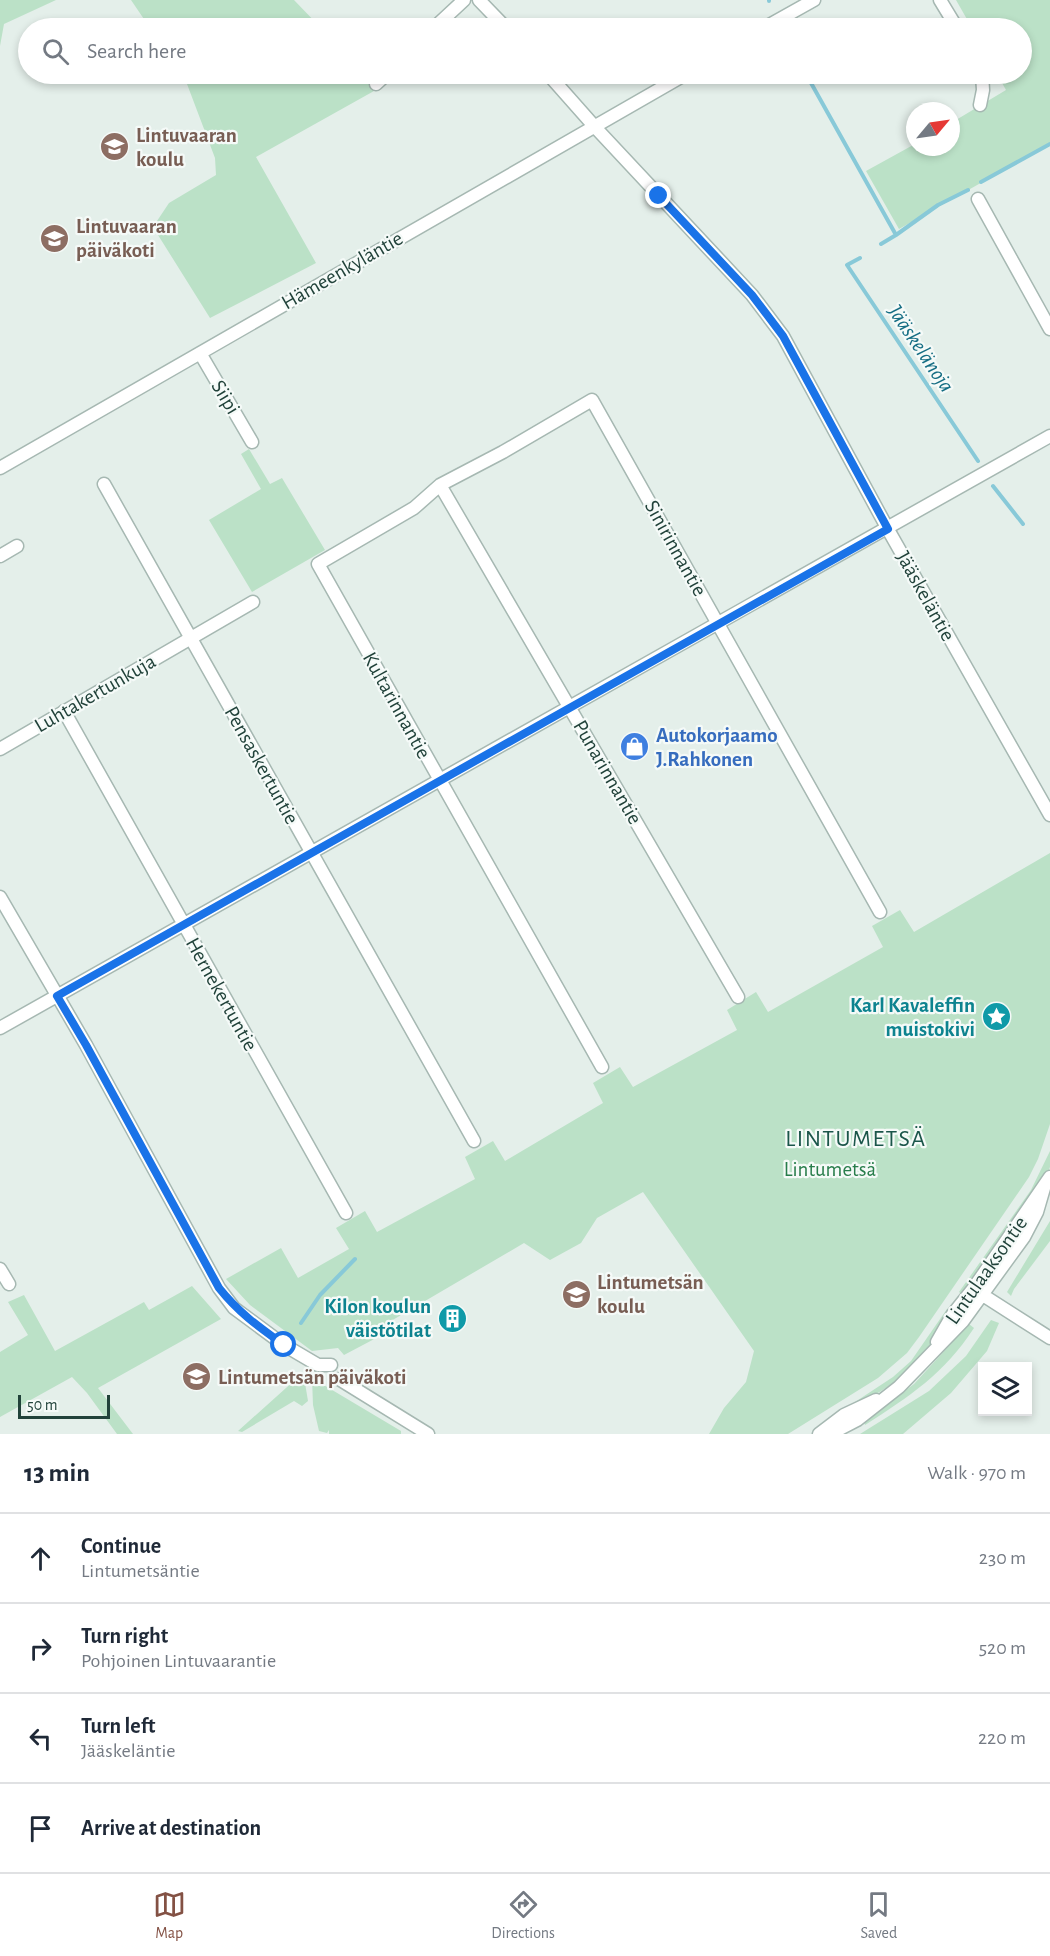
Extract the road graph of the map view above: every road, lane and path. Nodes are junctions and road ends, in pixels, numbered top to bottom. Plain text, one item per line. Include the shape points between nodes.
1 (464, 0) edge
2 (479, 0) edge
3 (814, 0) edge
4 (940, 0) edge
5 (445, 18) edge
6 (496, 18) edge
7 (782, 18) edge
8 (951, 18) edge
9 (557, 84) edge
10 (668, 84) edge
11 (983, 84) edge
12 (980, 105) dead end
13 (594, 126) junction
14 (978, 199) dead end
15 (1050, 329) edge
16 (200, 353) junction
17 (1050, 436) edge
18 (252, 442) dead end
19 (0, 468) edge
20 (104, 484) dead end
21 (440, 484) junction
22 (888, 529) junction
23 (17, 546) dead end
24 (0, 556) edge
25 (253, 602) dead end
26 (718, 623) junction
27 (191, 637) junction
28 (569, 706) junction
29 (64, 711) junction
30 (0, 749) edge
31 (439, 779) junction
32 (1050, 815) edge
33 (311, 852) junction
34 (0, 897) edge
35 (880, 912) dead end
36 (182, 924) junction
37 (57, 996) junction
38 (738, 997) dead end
39 (0, 1028) edge
40 (602, 1066) dead end
41 (474, 1141) dead end
42 (1047, 1183) edge
43 (346, 1213) dead end
44 (0, 1269) edge
45 (9, 1284) dead end
46 (978, 1292) junction
47 (1050, 1338) edge
48 (331, 1365) dead end
49 (339, 1379) dead end
50 (885, 1396) junction
51 (428, 1434) edge
52 (819, 1434) edge
53 (830, 1434) edge

1 - 5 street
2 - 6 street
3 - 7 street
4 - 8 street
9 - 13 street, Jääskeläntie
10 - 13 street, Hämeenkyläntie
11 - 12 street
13 - 16 street, Hämeenkyläntie
13 - 22 street, Jääskeläntie via 761,305 783,336
14 - 15 street
16 - 18 street, Siipi
16 - 19 street, Hämeenkyläntie
17 - 22 street
20 - 27 street, Pensaskertuntie
21 - 26 street, Sinirinnantie via 592,400
21 - 28 street, Punarinnantie
21 - 31 street, Kultarinnantie via 414,508 318,564
22 - 26 street
22 - 32 street, Jääskeläntie
23 - 24 street
25 - 27 street, Luhtakertunkuja
26 - 28 street
26 - 35 street, Sinirinnantie
27 - 29 street, Luhtakertunkuja
27 - 33 street, Pensaskertuntie
28 - 31 street
28 - 38 street, Punarinnantie
29 - 30 street, Luhtakertunkuja
29 - 36 street, Hernekertuntie
31 - 33 street
31 - 40 street, Kultarinnantie
33 - 36 street
33 - 41 street, Pensaskertuntie
34 - 37 street
36 - 37 street
36 - 43 street, Hernekertuntie
37 - 39 street
37 - 48 street via 219,1288 234,1308 284,1345 318,1365
42 - 46 street, Lintulaaksontie
44 - 45 street
46 - 47 street
46 - 50 street, Lintulaaksontie via 963,1321
49 - 51 street
50 - 52 street, Lintulaaksontie via 844,1415
50 - 53 street, Lintulaaksontie via 857,1420

